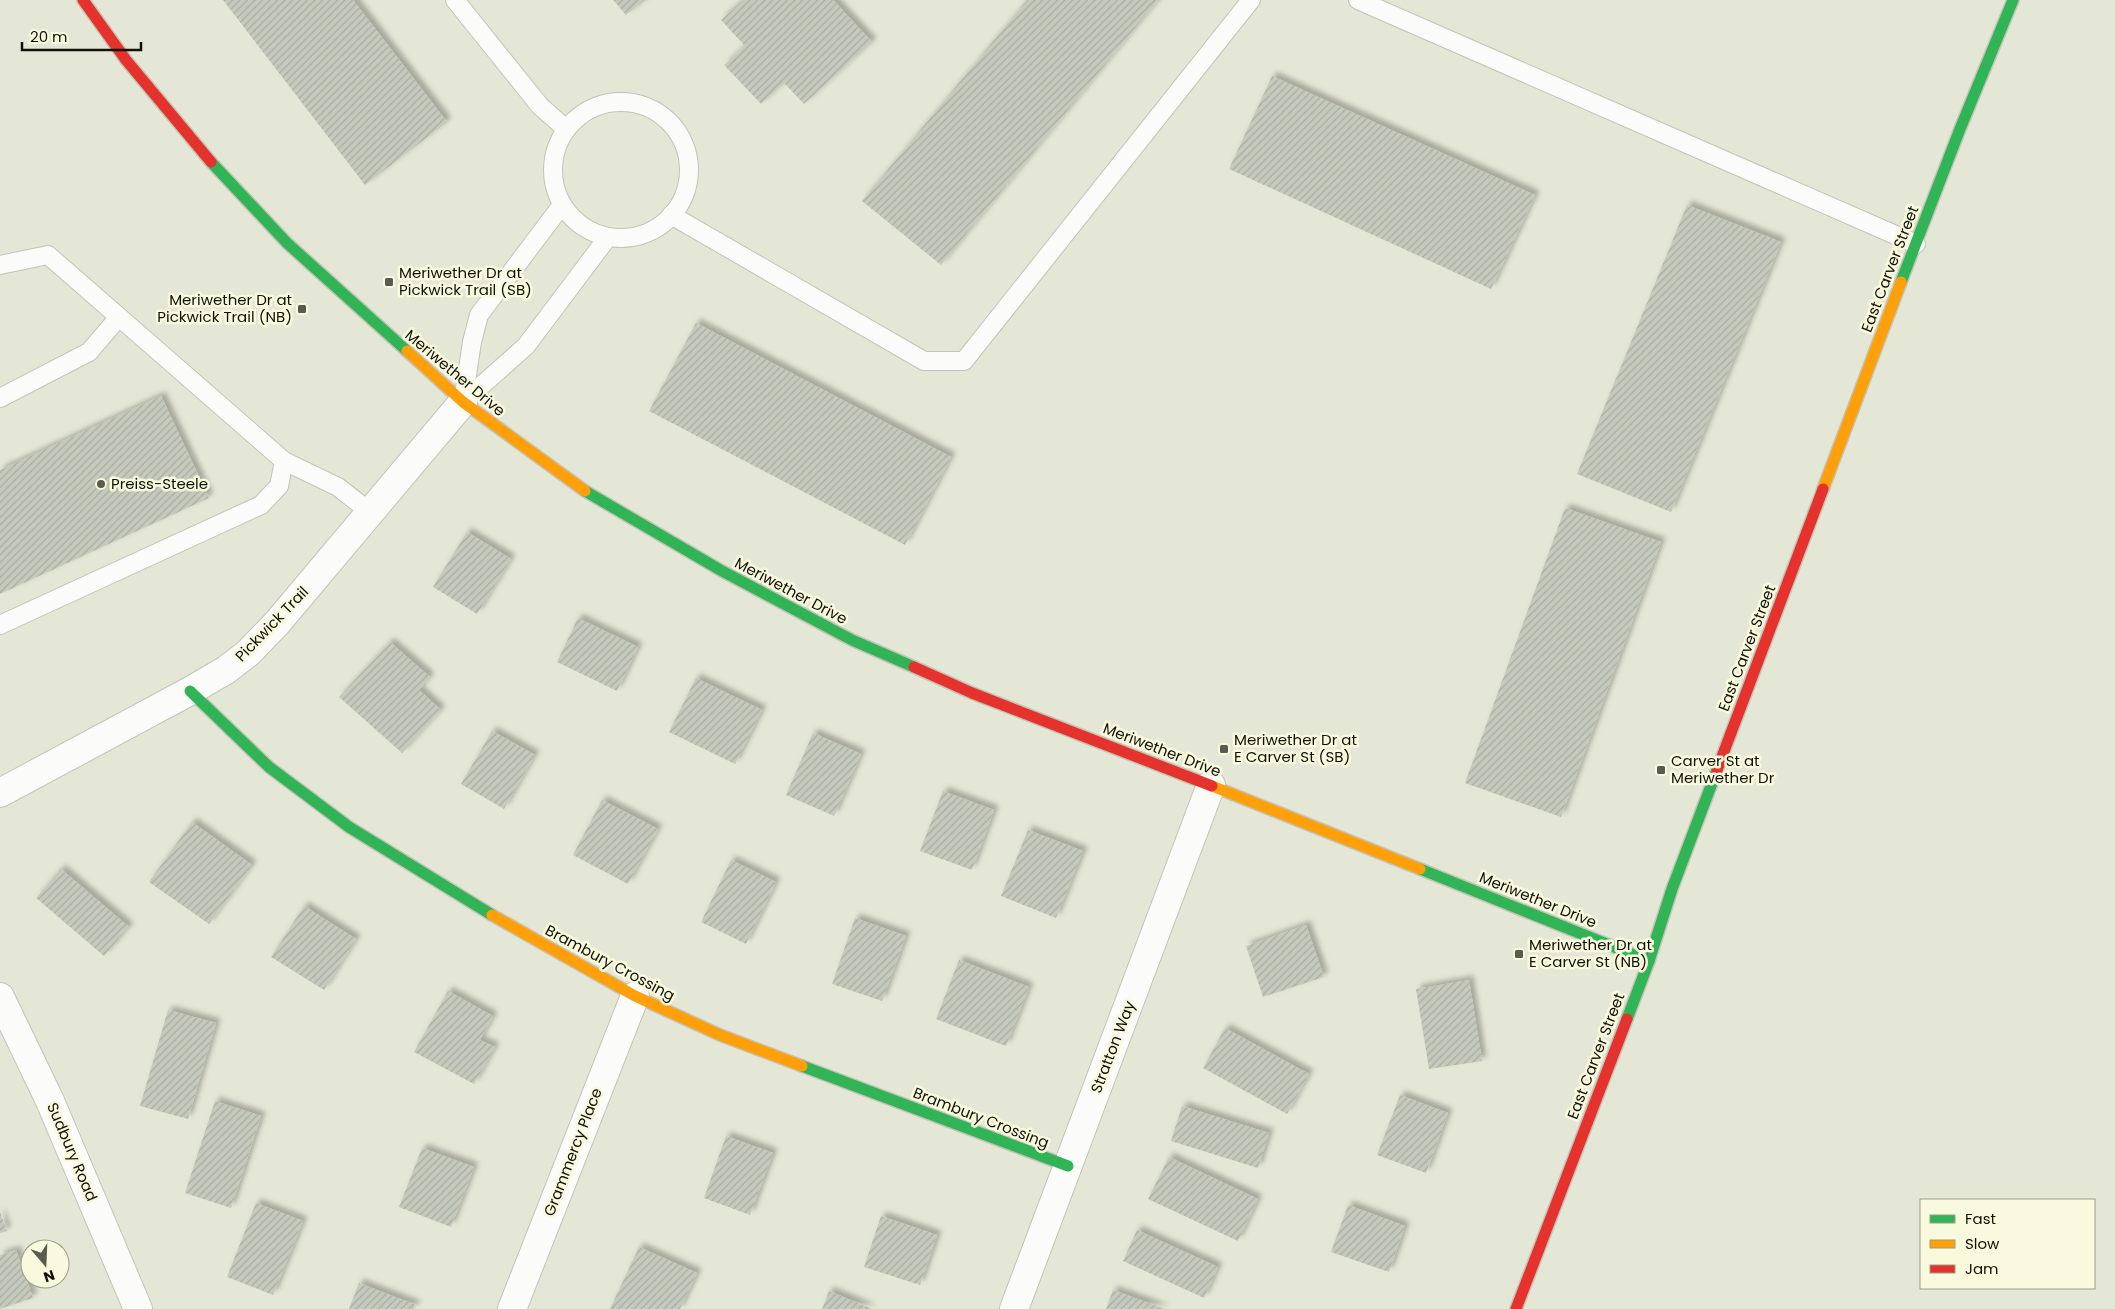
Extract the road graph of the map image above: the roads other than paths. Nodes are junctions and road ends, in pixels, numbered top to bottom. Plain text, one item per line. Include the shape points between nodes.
1 (83, 0) edge
2 (455, 0) edge
3 (1252, 0) edge
4 (1358, 0) edge
5 (2013, 0) edge
6 (566, 130) junction
7 (562, 206) junction
8 (671, 215) junction
9 (608, 237) junction
10 (1916, 244) junction
11 (0, 265) edge
12 (119, 317) junction
13 (0, 398) edge
14 (463, 402) junction
15 (284, 461) junction
16 (370, 512) junction
17 (0, 625) edge
18 (190, 691) junction
19 (1211, 785) junction
20 (0, 793) edge
21 (1649, 961) junction
22 (0, 996) edge
23 (635, 996) junction
24 (1068, 1166) junction
25 (138, 1309) edge
26 (512, 1309) edge
27 (1014, 1309) edge
28 (1516, 1309) edge

1 - 14 street, Meriwether Drive via 126,60 195,145 286,243
2 - 6 lane via 540,106
3 - 8 lane via 964,361 924,361
4 - 10 lane
5 - 10 street, East Carver Street
6 - 7 lane via 556,147 553,167 554,187
6 - 8 lane via 582,114 602,105 624,102 645,106 664,117 679,133 688,154 689,176 683,197
7 - 9 lane via 590,231
7 - 14 lane via 480,315 472,342
8 - 9 lane via 653,230 631,237
9 - 14 lane via 526,346
10 - 21 street, East Carver Street via 1672,888
11 - 12 lane via 48,255
12 - 13 lane via 90,352
12 - 15 lane
14 - 16 street, Pickwick Trail
14 - 19 street, Meriwether Drive via 594,497 722,571 852,640 972,693
15 - 16 lane via 338,487
15 - 17 lane via 279,486 261,505
16 - 18 street, Pickwick Trail via 248,653
18 - 20 street, Pickwick Trail
18 - 23 street, Brambury Crossing via 269,767 349,827 525,935
19 - 21 street, Meriwether Drive
19 - 24 street, Stratton Way
21 - 28 street, East Carver Street
22 - 25 street, Sudbury Road via 50,1101
23 - 24 street, Brambury Crossing via 720,1035
23 - 26 street, Grammercy Place
24 - 27 street, Stratton Way

